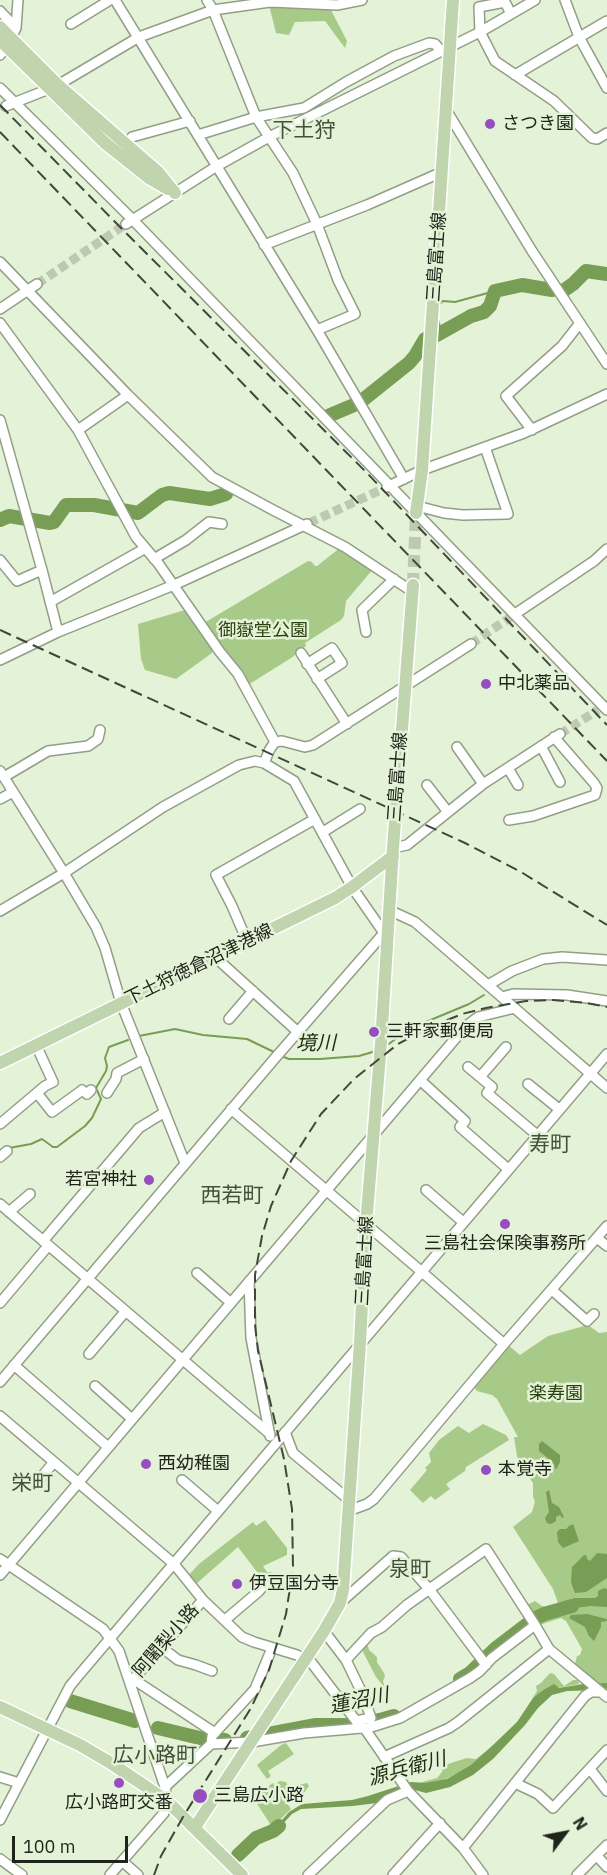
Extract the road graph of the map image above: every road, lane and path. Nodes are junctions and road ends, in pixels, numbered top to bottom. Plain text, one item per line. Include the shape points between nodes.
1 (18, 0) edge
2 (110, 0) edge
3 (115, 0) edge
4 (207, 0) edge
5 (362, 0) edge
6 (453, 0) edge
7 (535, 0) edge
8 (565, 0) edge
9 (337, 2) edge
10 (213, 10) junction
11 (0, 11) edge
12 (511, 14) junction
13 (607, 21) edge
14 (71, 24) dead end
15 (0, 27) edge
16 (480, 32) junction
17 (139, 37) junction
18 (579, 37) junction
19 (6, 42) edge
20 (445, 48) junction
21 (515, 75) junction
22 (54, 87) junction
23 (0, 88) edge
24 (607, 88) edge
25 (10, 104) junction
26 (445, 106) junction
27 (256, 117) junction
28 (190, 121) junction
29 (607, 133) edge
30 (198, 135) junction
31 (132, 137) dead end
32 (269, 137) junction
33 (216, 166) junction
34 (442, 172) junction
35 (175, 193) junction
36 (129, 222) junction
37 (317, 224) junction
38 (264, 245) junction
39 (0, 262) edge
40 (37, 284) tunnel mouth
41 (27, 290) junction
42 (0, 309) edge
43 (0, 324) edge
44 (580, 324) junction
45 (317, 330) junction
46 (607, 364) edge
47 (607, 394) edge
48 (128, 395) junction
49 (0, 420) edge
50 (78, 430) junction
51 (532, 430) junction
52 (485, 447) junction
53 (422, 470) junction
54 (404, 479) junction
55 (389, 486) junction
56 (417, 510) junction
57 (222, 524) dead end
58 (307, 524) junction
59 (144, 549) junction
60 (606, 554) edge
61 (154, 559) junction
62 (0, 560) edge
63 (42, 570) junction
64 (394, 579) junction
65 (174, 585) junction
66 (413, 589) joint
67 (50, 602) junction
68 (515, 614) junction
69 (58, 632) junction
70 (366, 632) dead end
71 (471, 644) tunnel mouth
72 (301, 653) dead end
73 (0, 660) edge
74 (307, 664) junction
75 (317, 679) junction
76 (405, 686) junction
77 (604, 707) edge
78 (346, 724) junction
79 (100, 730) dead end
80 (275, 742) junction
81 (541, 746) junction
82 (457, 747) dead end
83 (264, 763) junction
84 (508, 768) junction
85 (2, 774) edge
86 (560, 782) dead end
87 (483, 784) junction
88 (427, 785) dead end
89 (518, 785) dead end
90 (13, 792) junction
91 (0, 799) edge
92 (360, 809) dead end
93 (448, 812) junction
94 (315, 819) junction
95 (509, 820) dead end
96 (323, 832) junction
97 (393, 852) junction
98 (64, 873) junction
99 (352, 887) junction
100 (389, 910) junction
101 (0, 911) edge
102 (386, 932) junction
103 (247, 941) junction
104 (215, 957) junction
105 (607, 960) edge
106 (488, 985) junction
107 (253, 992) junction
108 (502, 997) junction
109 (607, 1001) edge
110 (121, 1003) junction
111 (514, 1008) junction
112 (229, 1019) dead end
113 (298, 1032) junction
114 (36, 1045) junction
115 (506, 1047) dead end
116 (607, 1054) edge
117 (144, 1059) junction
118 (0, 1063) edge
119 (468, 1067) dead end
120 (590, 1073) junction
121 (480, 1077) junction
122 (420, 1080) junction
123 (528, 1084) dead end
124 (607, 1088) edge
125 (91, 1090) dead end
126 (37, 1093) junction
127 (107, 1093) dead end
128 (231, 1109) junction
129 (558, 1109) junction
130 (165, 1112) junction
131 (0, 1124) edge
132 (373, 1134) junction
133 (537, 1135) junction
134 (185, 1163) junction
135 (508, 1169) junction
136 (426, 1190) dead end
137 (326, 1191) junction
138 (30, 1194) dead end
139 (0, 1204) edge
140 (9, 1212) junction
141 (463, 1222) junction
142 (366, 1225) junction
143 (607, 1226) edge
144 (597, 1238) junction
145 (45, 1244) junction
146 (607, 1246) edge
147 (422, 1272) junction
148 (197, 1273) dead end
149 (87, 1279) junction
150 (249, 1281) junction
151 (552, 1290) junction
152 (0, 1303) edge
153 (231, 1303) junction
154 (125, 1311) junction
155 (594, 1314) dead end
156 (360, 1343) junction
157 (504, 1344) junction
158 (89, 1354) dead end
159 (183, 1360) junction
160 (14, 1365) junction
161 (0, 1382) edge
162 (95, 1386) dead end
163 (0, 1416) edge
164 (132, 1419) junction
165 (285, 1432) junction
166 (270, 1434) junction
167 (108, 1447) junction
168 (271, 1447) junction
169 (54, 1462) junction
170 (39, 1480) dead end
171 (182, 1480) dead end
172 (78, 1482) junction
173 (348, 1505) junction
174 (218, 1511) junction
175 (0, 1559) edge
176 (174, 1564) junction
177 (9, 1566) junction
178 (0, 1575) edge
179 (270, 1578) dead end
180 (429, 1589) junction
181 (203, 1600) junction
182 (340, 1603) junction
183 (225, 1620) junction
184 (534, 1622) junction
185 (324, 1631) junction
186 (111, 1637) junction
187 (161, 1647) junction
188 (272, 1648) junction
189 (549, 1649) junction
190 (307, 1658) junction
191 (346, 1660) junction
192 (484, 1662) junction
193 (212, 1671) dead end
194 (131, 1681) junction
195 (602, 1693) edge
196 (0, 1707) edge
197 (360, 1725) junction
198 (49, 1729) junction
199 (254, 1738) junction
200 (212, 1739) junction
201 (607, 1750) edge
202 (384, 1757) junction
203 (590, 1769) junction
204 (0, 1777) edge
205 (20, 1784) junction
206 (515, 1784) junction
207 (165, 1787) junction
208 (408, 1791) junction
209 (607, 1791) edge
210 (167, 1801) junction
211 (0, 1820) edge
212 (440, 1823) junction
213 (195, 1827) junction
214 (607, 1845) edge
215 (463, 1848) junction
216 (597, 1856) junction
217 (0, 1859) edge
218 (122, 1861) junction
219 (607, 1867) edge
220 (11, 1872) edge
221 (22, 1875) edge
222 (110, 1875) edge
223 (138, 1875) edge
224 (242, 1875) edge
225 (308, 1875) edge
226 (393, 1875) edge
227 (483, 1875) edge
228 (576, 1875) edge

1 - 19 street
2 - 14 street
3 - 17 street
4 - 10 street
5 - 9 street
6 - 20 main road, 三島富士線
7 - 12 street
8 - 18 street
9 - 10 street via 270,2
10 - 17 street
10 - 27 street
11 - 19 street
12 - 16 street
12 - 16 street via 505,2 481,6
13 - 18 street
15 - 19 main road
16 - 20 street
16 - 21 street via 495,61
17 - 22 street
17 - 28 street
18 - 21 street
18 - 24 street
19 - 22 main road
20 - 26 main road, 三島富士線
20 - 27 street via 433,42 394,56 304,108
20 - 32 street
21 - 29 street via 554,101 592,138
22 - 25 street
22 - 35 main road via 105,143
23 - 25 street
25 - 36 street
26 - 34 main road, 三島富士線
26 - 44 street
27 - 30 street
27 - 32 street
28 - 30 street
28 - 31 street
30 - 33 street
32 - 33 street
32 - 37 street via 293,172
33 - 35 street
33 - 38 street
34 - 37 street
34 - 53 main road, 三島富士線
35 - 36 street
36 - 55 street
37 - 38 street
37 - 45 street via 355,314
38 - 45 street
39 - 41 street
40 - 41 street
41 - 42 street
41 - 48 street
43 - 50 street
44 - 46 street
44 - 51 street via 562,346 506,396
45 - 54 street
47 - 51 street
48 - 50 street
48 - 58 street via 212,477
49 - 63 street
50 - 59 street
51 - 52 street
52 - 53 street
52 - 56 street via 507,514
53 - 54 street
53 - 56 main road, 三島富士線
54 - 55 street
55 - 56 street
56 - 68 street
57 - 61 street via 209,522
58 - 64 street
58 - 65 street
59 - 61 street
59 - 67 street
60 - 68 street
61 - 65 street
62 - 63 street via 17,581
63 - 67 street
64 - 66 street
64 - 70 street via 362,610
65 - 69 street
65 - 80 street via 242,680
66 - 76 main road, 三島富士線
67 - 69 street
68 - 77 street
69 - 73 street
71 - 76 street
72 - 74 street
74 - 75 street
74 - 75 street via 332,648 342,663
75 - 78 street
76 - 78 street
76 - 97 main road, 三島富士線
78 - 80 street via 310,746
79 - 85 street via 98,739 88,746 48,751
80 - 83 street
81 - 84 street
81 - 86 street
81 - 95 street via 557,735 594,783 595,795
82 - 87 street
83 - 94 street via 294,782
83 - 98 street via 246,762 163,807
84 - 87 street
84 - 89 street
85 - 90 street
87 - 93 street
88 - 93 street
90 - 91 street
90 - 98 street
92 - 96 street
93 - 97 street
94 - 96 street
94 - 103 street via 216,875
96 - 99 street
97 - 99 main road, 下土狩徳倉沼津港線
97 - 100 main road, 三島富士線
98 - 101 street
98 - 110 street via 100,937
99 - 102 street
99 - 103 main road, 下土狩徳倉沼津港線
100 - 102 main road, 三島富士線
100 - 106 street via 415,922
102 - 113 street
102 - 132 main road, 三島富士線
103 - 104 main road, 下土狩徳倉沼津港線
104 - 107 street
104 - 110 main road, 下土狩徳倉沼津港線
105 - 106 street via 543,958
106 - 108 street
107 - 112 street
107 - 113 street
108 - 109 street via 567,995
108 - 111 street
110 - 114 main road, 下土狩徳倉沼津港線
110 - 117 street
111 - 120 street
111 - 122 street via 472,1020
113 - 128 street
114 - 118 main road, 下土狩徳倉沼津港線
114 - 126 street via 53,1082
115 - 121 street
116 - 120 street
117 - 127 street via 117,1073
117 - 130 street
119 - 121 street
120 - 124 street
120 - 129 street
121 - 133 street via 492,1087 487,1093
122 - 132 street
122 - 135 street via 465,1120 460,1127
123 - 129 street
125 - 126 street via 87,1094 82,1090 52,1112
126 - 131 street
128 - 134 street
128 - 137 street
129 - 133 street
130 - 134 street
130 - 145 street via 138,1128
132 - 137 street
132 - 142 main road, 三島富士線
133 - 135 street
134 - 149 street
135 - 141 street
136 - 141 street
137 - 142 street
137 - 150 street
138 - 140 street
139 - 140 street
140 - 145 street
141 - 147 street
142 - 147 street
142 - 156 main road, 三島富士線
143 - 144 street
144 - 146 street
144 - 151 street
145 - 149 street
145 - 152 street
147 - 156 street
147 - 157 street
148 - 153 street
149 - 154 street
149 - 160 street
150 - 153 street
150 - 166 street via 251,1338
151 - 155 street via 587,1321
151 - 157 street
153 - 159 street
154 - 158 street
154 - 159 street
156 - 165 street
156 - 173 main road, 三島富士線
157 - 173 street via 374,1499 367,1504
159 - 164 street
159 - 166 street
160 - 161 street
160 - 167 street
162 - 164 street
163 - 169 street
164 - 167 street
165 - 168 street
165 - 173 street via 293,1453
166 - 168 street
167 - 172 street
168 - 174 street
169 - 170 street
169 - 172 street
171 - 174 street
172 - 176 street
172 - 177 street
173 - 182 main road, 三島富士線
174 - 176 street
175 - 177 street
176 - 181 street
176 - 186 street
177 - 178 street
177 - 186 street
179 - 183 street
180 - 182 street via 401,1557 393,1556
180 - 184 street via 486,1549
180 - 191 street via 369,1634
180 - 192 street
181 - 183 street
181 - 187 street, 阿闍梨小路
182 - 185 main road, 三島富士線
183 - 188 street via 245,1639
184 - 189 street
184 - 192 street
185 - 190 main road, 三島富士線
185 - 191 street
186 - 194 street
186 - 198 street via 70,1686
187 - 193 street via 178,1660
187 - 194 street, 阿闍梨小路
188 - 190 street
188 - 200 street via 255,1689
189 - 195 street
189 - 202 street via 449,1728
190 - 197 street
190 - 199 main road, 三島富士線
191 - 197 street via 371,1718
192 - 197 street via 470,1678 400,1718
194 - 200 street
194 - 207 street
195 - 206 street via 585,1696
196 - 198 main road
197 - 199 street
197 - 202 street
198 - 205 street
198 - 210 main road via 109,1762
199 - 200 street
199 - 213 main road, 三島富士線
200 - 207 street
201 - 203 street
202 - 208 street
203 - 206 street via 554,1808 538,1794
203 - 209 street
204 - 205 street
205 - 211 street
206 - 215 street
207 - 210 street
208 - 212 street
208 - 225 street via 387,1800
210 - 213 main road
210 - 218 street via 164,1813
212 - 215 street
212 - 226 street
213 - 224 main road
214 - 216 street
215 - 227 street
216 - 219 street
216 - 228 street
217 - 220 street
218 - 222 street
218 - 223 street
220 - 221 street

